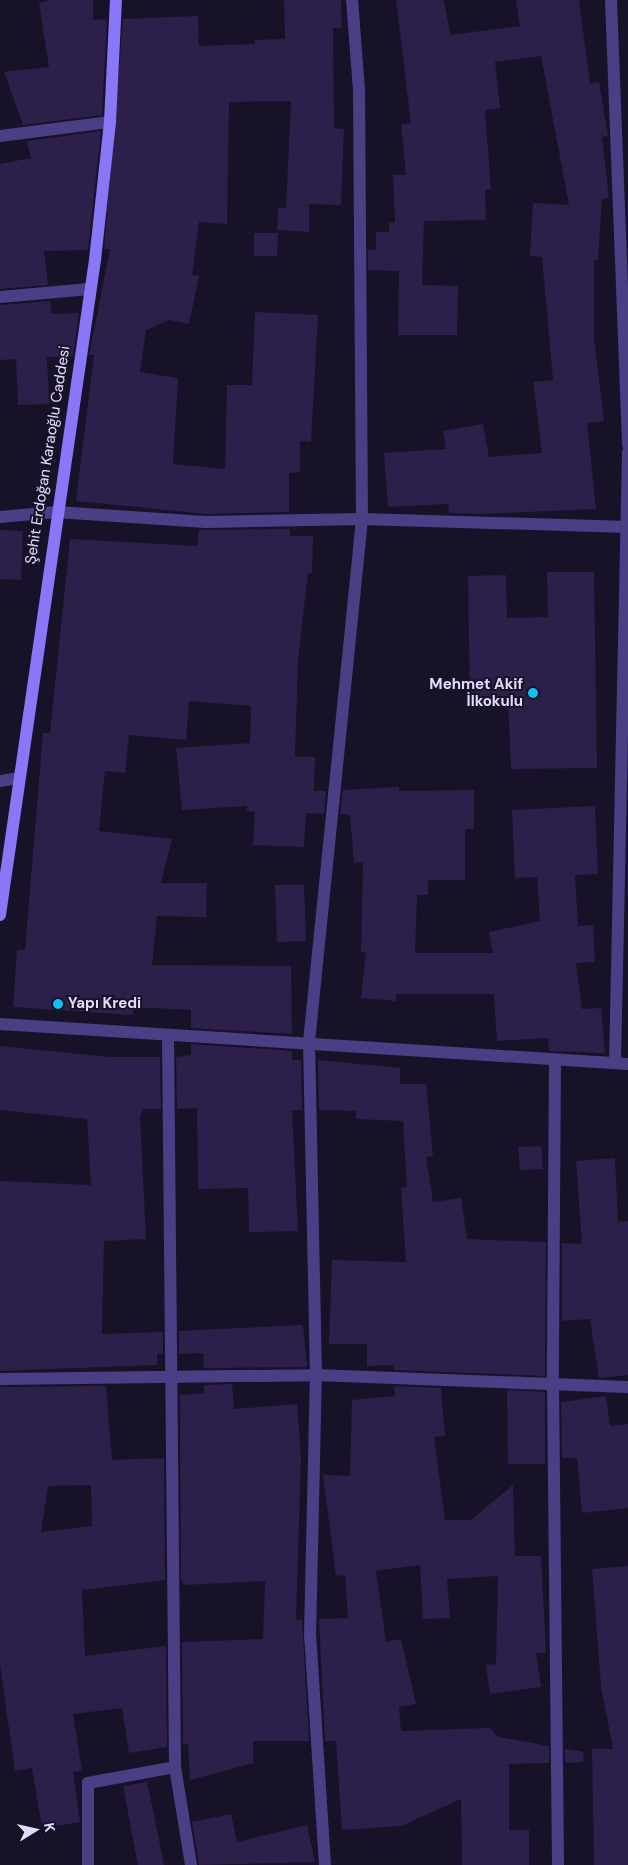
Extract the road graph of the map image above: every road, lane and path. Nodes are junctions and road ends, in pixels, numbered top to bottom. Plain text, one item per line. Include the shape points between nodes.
1 (116, 0) edge
2 (352, 0) edge
3 (611, 0) edge
4 (110, 122) junction
5 (0, 136) edge
6 (90, 289) junction
7 (0, 297) edge
8 (628, 445) edge
9 (628, 452) edge
10 (56, 512) junction
11 (0, 516) edge
12 (362, 519) junction
13 (627, 527) edge
14 (18, 778) junction
15 (0, 781) edge
16 (0, 914) edge
17 (0, 1024) edge
18 (168, 1036) junction
19 (309, 1042) junction
20 (556, 1062) junction
21 (622, 1064) edge
22 (316, 1375) junction
23 (0, 1379) edge
24 (169, 1380) junction
25 (553, 1385) junction
26 (628, 1387) edge
27 (175, 1767) junction
28 (88, 1865) edge
29 (191, 1865) edge
30 (325, 1865) edge
31 (558, 1865) edge

1 - 4 main road, Şehit Erdoğan Karaoğlu Caddesi
2 - 12 street via 359,90
3 - 8 street
4 - 5 street
4 - 6 main road, Şehit Erdoğan Karaoğlu Caddesi
6 - 7 street
6 - 10 main road, Şehit Erdoğan Karaoğlu Caddesi
9 - 13 street
10 - 11 street
10 - 12 street via 206,522
10 - 14 main road, Şehit Erdoğan Karaoğlu Caddesi
12 - 13 street
12 - 19 street
13 - 21 street
14 - 15 street
14 - 16 main road, Şehit Erdoğan Karaoğlu Caddesi
17 - 18 street
18 - 19 street
18 - 24 street
19 - 20 street
19 - 22 street
20 - 21 street
20 - 25 street
22 - 24 street
22 - 25 street
22 - 30 street via 310,1636
23 - 24 street
24 - 27 street
25 - 26 street
25 - 31 street
27 - 28 street via 88,1784
27 - 29 street

